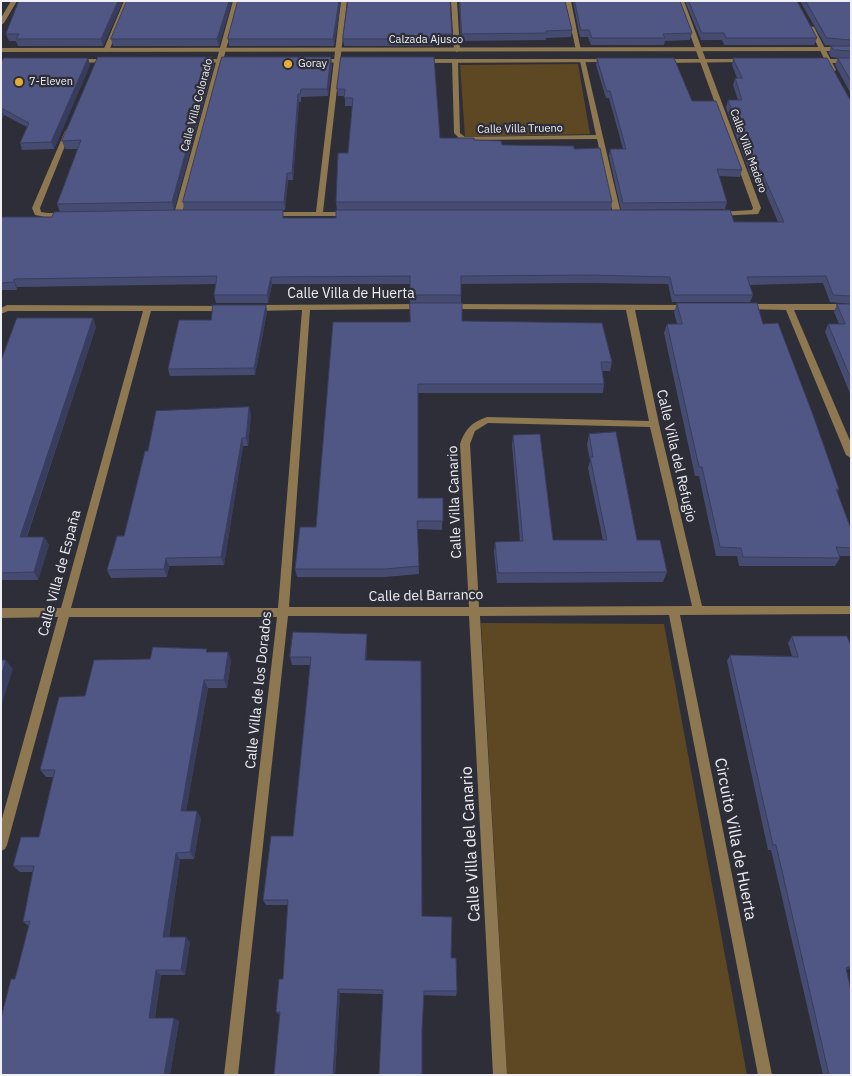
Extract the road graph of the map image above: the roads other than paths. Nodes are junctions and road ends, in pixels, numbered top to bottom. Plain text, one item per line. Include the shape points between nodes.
1 (14, 1) edge
2 (127, 1) edge
3 (236, 1) edge
4 (344, 1) edge
5 (454, 1) edge
6 (568, 1) edge
7 (681, 1) edge
8 (807, 20) edge
9 (1, 23) edge
10 (700, 49) junction
11 (823, 49) junction
12 (851, 49) edge
13 (1, 50) edge
14 (106, 50) junction
15 (222, 50) junction
16 (339, 50) junction
17 (457, 50) junction
18 (486, 50) junction
19 (579, 50) junction
20 (68, 61) edge
21 (97, 61) junction
22 (116, 61) edge
23 (190, 61) edge
24 (218, 61) junction
25 (244, 61) edge
26 (309, 61) edge
27 (337, 61) junction
28 (357, 61) edge
29 (416, 61) edge
30 (455, 61) junction
31 (489, 61) junction
32 (584, 61) junction
33 (621, 61) edge
34 (658, 61) edge
35 (704, 61) junction
36 (752, 61) edge
37 (810, 61) edge
38 (829, 61) junction
39 (851, 61) edge
40 (94, 69) edge
41 (838, 78) edge
42 (70, 126) edge
43 (599, 137) junction
44 (168, 214) edge
45 (178, 214) junction
46 (188, 214) edge
47 (263, 214) edge
48 (319, 214) junction
49 (359, 214) edge
50 (607, 214) edge
51 (617, 214) junction
52 (626, 214) edge
53 (710, 214) edge
54 (70, 216) edge
55 (851, 306) edge
56 (434, 307) edge
57 (444, 307) edge
58 (630, 307) junction
59 (700, 307) edge
60 (730, 307) edge
61 (789, 307) junction
62 (148, 308) junction
63 (237, 308) edge
64 (247, 308) edge
65 (306, 308) junction
66 (1, 311) edge
67 (654, 424) junction
68 (851, 455) edge
69 (674, 610) junction
70 (851, 610) edge
71 (65, 611) junction
72 (474, 611) junction
73 (698, 611) junction
74 (1, 612) edge
75 (283, 613) junction
76 (1, 846) edge
77 (231, 1075) edge
78 (500, 1075) edge
79 (765, 1075) edge

1 - 9 street
2 - 14 street
3 - 15 street, Calle Villa Colorado
4 - 16 street
5 - 17 street
6 - 19 street
7 - 10 street, Calle Villa Madero
8 - 11 street
10 - 11 street, Calzada Ajusco
10 - 19 street, Calzada Ajusco
10 - 35 street, Calle Villa Madero
11 - 12 street, Calzada Ajusco
11 - 38 street
13 - 14 street, Calzada Ajusco
14 - 15 street, Calzada Ajusco
15 - 16 street, Calzada Ajusco
15 - 24 street, Calle Villa Colorado
16 - 17 street, Calzada Ajusco
16 - 27 street
17 - 18 street, Calzada Ajusco
18 - 19 street, Calzada Ajusco
18 - 31 street
20 - 21 street
21 - 22 street
21 - 40 street
23 - 24 street
24 - 25 street
24 - 45 street, Calle Villa Colorado
26 - 27 street
27 - 28 street
27 - 48 street
29 - 30 street, Calzada Ajusco
30 - 31 street, Calzada Ajusco
30 - 43 street, Calle Villa Trueno via 457,133 462,139
31 - 32 street, Calzada Ajusco
32 - 33 street, Calzada Ajusco
32 - 43 street
34 - 35 street
35 - 36 street
35 - 53 street, Calle Villa Madero via 757,208 748,214
37 - 38 street
38 - 39 street
38 - 41 street
42 - 54 street via 36,208 38,213 50,216
43 - 51 street
44 - 45 street
45 - 46 street
47 - 48 street
48 - 49 street
50 - 51 street
51 - 52 street
55 - 61 street
56 - 65 street, Calle Villa de Huerta
57 - 58 street
58 - 59 street
58 - 67 street, Calle Villa del Refugio
60 - 61 street
61 - 68 street
62 - 63 street
62 - 66 street via 6,308
62 - 71 street, Calle Villa de España
64 - 65 street, Calle Villa de Huerta
65 - 75 street, Calle Villa de los Dorados
67 - 72 street, Calle Villa Canario via 487,420 468,432 465,444
67 - 73 street, Calle Villa del Refugio
69 - 72 street, Calle del Barranco
69 - 73 street, Calle del Barranco
69 - 79 street, Circuito Villa de Huerta
70 - 73 street, Calle del Barranco
71 - 74 street, Calle del Barranco
71 - 75 street, Calle del Barranco
71 - 76 street, Calle Villa de España
72 - 75 street, Calle del Barranco
72 - 78 street, Calle Villa del Canario
75 - 77 street, Calle Villa de los Dorados

